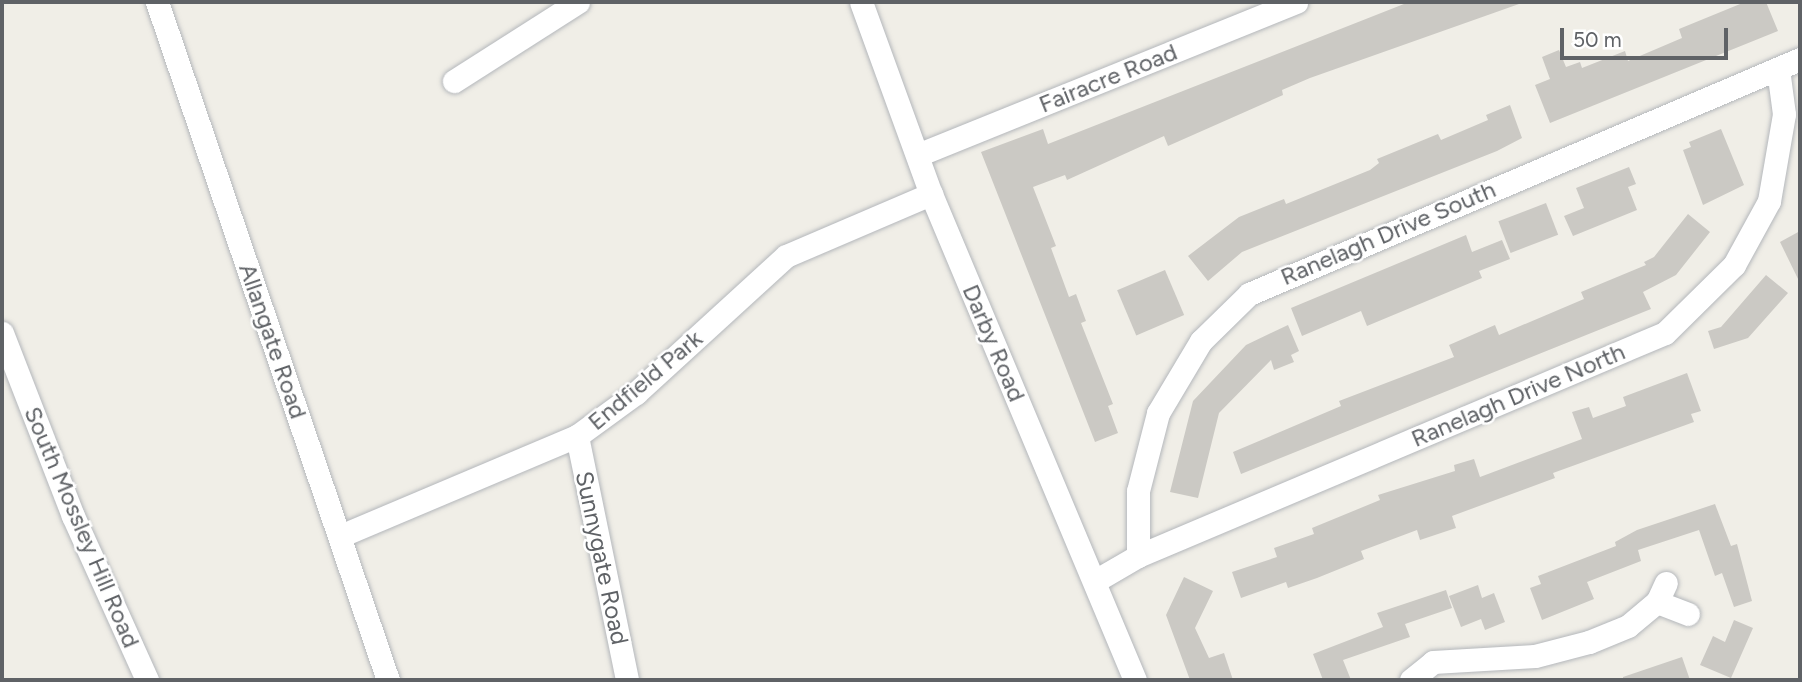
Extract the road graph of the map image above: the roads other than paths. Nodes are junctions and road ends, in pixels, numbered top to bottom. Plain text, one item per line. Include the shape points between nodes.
1 (157, 2) edge
2 (578, 2) edge
3 (861, 2) edge
4 (1296, 2) edge
5 (1800, 59) edge
6 (1778, 69) junction
7 (454, 81) dead end
8 (920, 154) junction
9 (931, 194) junction
10 (2, 333) edge
11 (577, 436) junction
12 (340, 536) junction
13 (1138, 556) junction
14 (1095, 581) junction
15 (1688, 614) dead end
16 (147, 680) edge
17 (387, 680) edge
18 (627, 680) edge
19 (1135, 680) edge
20 (1411, 680) edge

1 - 12 street, Allangate Road
2 - 7 street
3 - 8 street, Darby Road
4 - 8 street, Fairacre Road
5 - 6 street, Ranelagh Drive South
6 - 13 street, Ranelagh Drive South via 1249,294 1201,341 1158,413 1138,491
6 - 13 street, Ranelagh Drive North via 1784,114 1769,201 1734,265 1665,333
8 - 9 street, Darby Road
9 - 11 street, Endfield Park via 786,256 636,393
9 - 14 street, Darby Road
10 - 16 street, South Mossley Hill Road via 73,516
11 - 12 street, Endfield Park
11 - 18 street, Sunnygate Road
12 - 17 street, Allangate Road
13 - 14 street, Ranelagh Drive North
14 - 19 street, Darby Road
15 - 20 street via 1661,592 1628,626 1589,642 1535,656 1433,662

